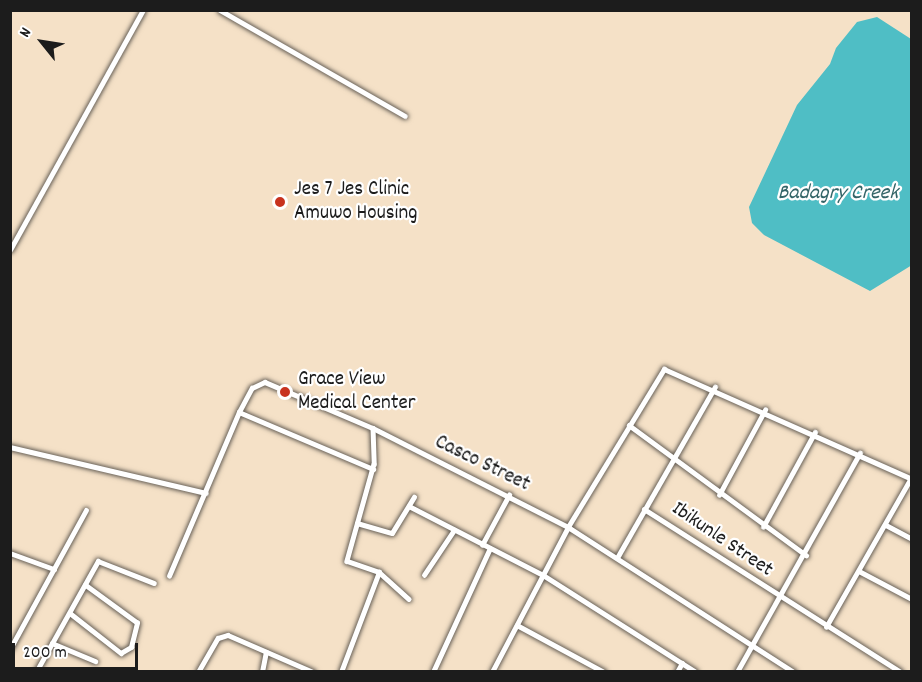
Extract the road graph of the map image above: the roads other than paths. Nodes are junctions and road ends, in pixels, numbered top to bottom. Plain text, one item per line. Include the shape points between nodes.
1 (143, 10) edge
2 (220, 10) edge
3 (405, 116) dead end
4 (10, 250) edge
5 (715, 387) junction
6 (765, 410) junction
7 (239, 412) junction
8 (629, 425) junction
9 (373, 428) junction
10 (815, 432) junction
11 (10, 447) edge
12 (860, 453) junction
13 (674, 460) junction
14 (373, 469) junction
15 (911, 479) edge
16 (206, 493) junction
17 (509, 495) junction
18 (719, 495) junction
19 (414, 497) dead end
20 (410, 506) junction
21 (644, 509) junction
22 (86, 510) dead end
23 (357, 523) junction
24 (886, 525) junction
25 (568, 527) junction
26 (763, 527) junction
27 (454, 530) junction
28 (912, 539) edge
29 (482, 545) junction
30 (490, 548) junction
31 (10, 553) edge
32 (806, 555) junction
33 (617, 558) junction
34 (54, 569) junction
35 (859, 571) junction
36 (379, 572) junction
37 (424, 575) dead end
38 (543, 575) junction
39 (169, 576) dead end
40 (154, 583) dead end
41 (85, 585) junction
42 (409, 599) dead end
43 (780, 599) junction
44 (912, 599) edge
45 (70, 613) junction
46 (517, 625) junction
47 (826, 627) junction
48 (52, 642) junction
49 (752, 645) junction
50 (10, 649) edge
51 (266, 652) junction
52 (95, 661) dead end
53 (682, 663) junction
54 (493, 670) edge
55 (436, 671) edge
56 (36, 672) edge
57 (198, 672) edge
58 (262, 672) edge
59 (313, 672) edge
60 (341, 672) edge
61 (501, 672) edge
62 (603, 672) edge
63 (677, 672) edge
64 (696, 672) edge
65 (737, 672) edge
66 (794, 672) edge
67 (901, 672) edge

1 - 4 street
2 - 3 street
5 - 6 street
5 - 8 street via 664,369
5 - 13 street
6 - 10 street
6 - 18 street
7 - 9 street, Casco Street via 252,387 266,382
7 - 14 street
7 - 16 street, Casco Street
8 - 13 street
8 - 25 street
9 - 14 street
9 - 17 street, Casco Street
10 - 12 street
10 - 26 street
11 - 16 street
12 - 15 street
12 - 32 street
13 - 18 street
13 - 21 street
14 - 23 street
15 - 24 street
16 - 39 street, Casco Street
17 - 25 street, Casco Street
17 - 29 street
18 - 26 street
19 - 20 street
20 - 23 street via 392,533
20 - 27 street
21 - 33 street
21 - 43 street, Ibikunle Street
22 - 34 street
23 - 36 street via 347,561
24 - 28 street
24 - 35 street
25 - 33 street, Casco Street
25 - 38 street
26 - 32 street
27 - 29 street
27 - 37 street
29 - 30 street
30 - 38 street
30 - 55 street
31 - 34 street
32 - 43 street
33 - 49 street, Casco Street
34 - 50 street
35 - 44 street
35 - 47 street
36 - 42 street
36 - 60 street
38 - 46 street
38 - 53 street
40 - 41 street via 102,559
41 - 45 street
41 - 45 street via 137,623 131,647 121,653
43 - 47 street, Ibikunle Street
43 - 49 street
45 - 48 street
46 - 54 street
46 - 62 street
47 - 67 street, Ibikunle Street
48 - 52 street
48 - 56 street
49 - 65 street
49 - 66 street, Casco Street
51 - 57 street via 223,636
51 - 58 street
51 - 59 street
53 - 63 street
53 - 64 street
54 - 61 street

